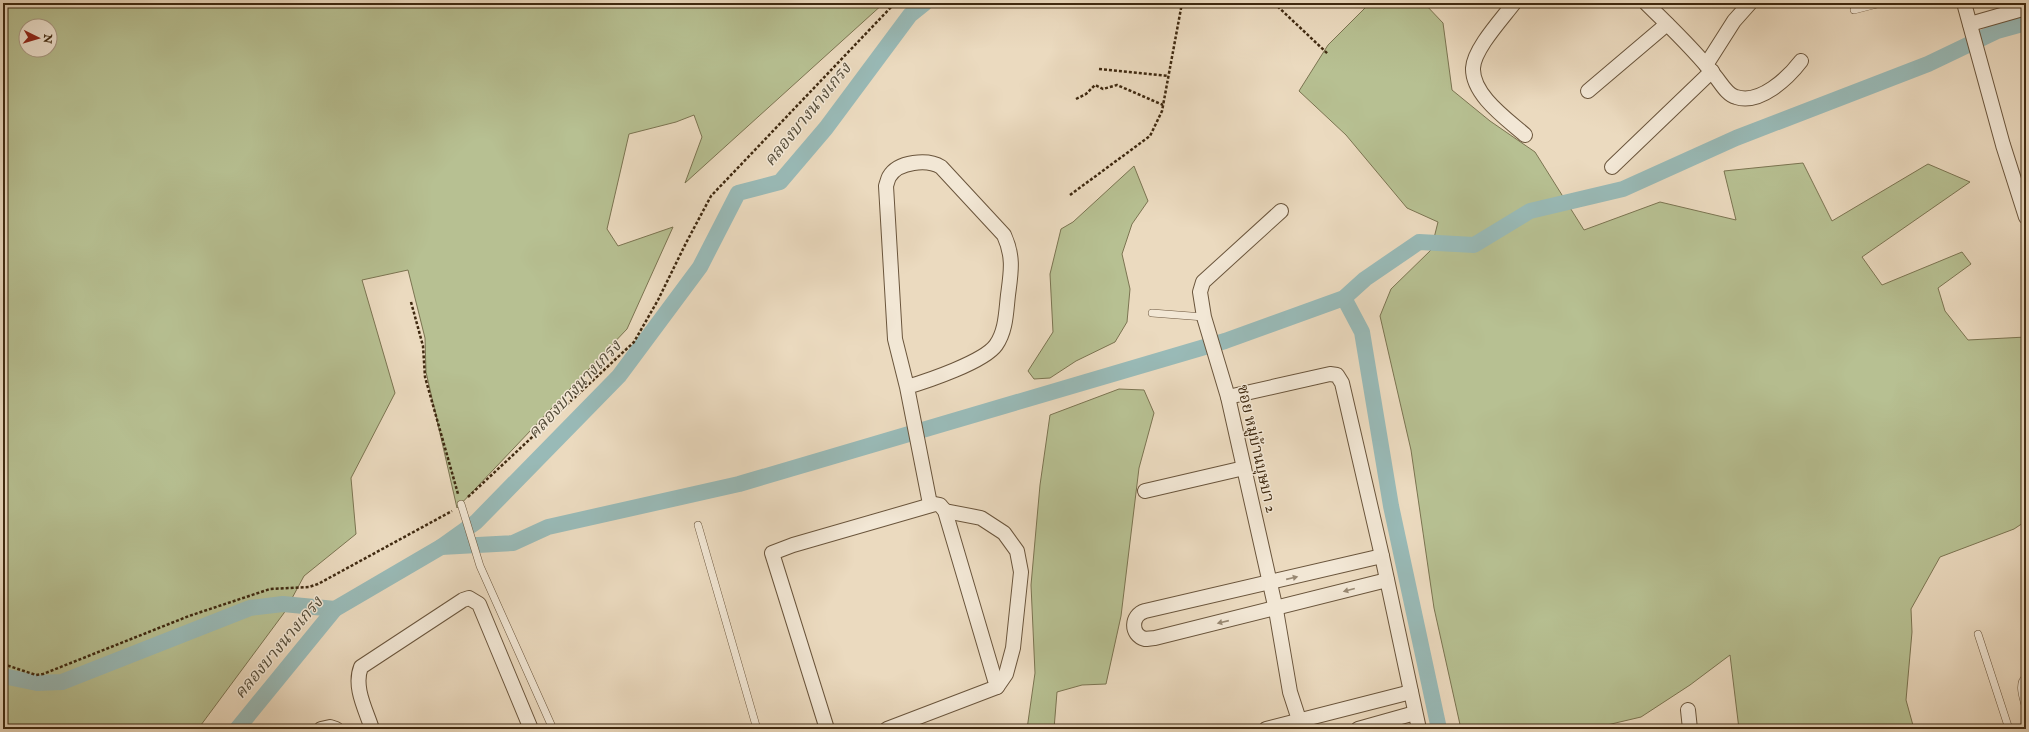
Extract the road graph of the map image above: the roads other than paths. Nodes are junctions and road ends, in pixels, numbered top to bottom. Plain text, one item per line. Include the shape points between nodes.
1 (1514, 3) edge
2 (1646, 3) edge
3 (1750, 3) edge
4 (1881, 3) edge
5 (1964, 3) edge
6 (2026, 8) edge
7 (1854, 10) dead end
8 (1667, 24) junction
9 (1972, 30) junction
10 (1801, 61) dead end
11 (1709, 68) junction
12 (1588, 91) dead end
13 (1525, 135) dead end
14 (1612, 167) dead end
15 (1281, 211) dead end
16 (2026, 217) edge
17 (1152, 313) dead end
18 (1204, 317) junction
19 (907, 387) junction
20 (1228, 397) junction
21 (1244, 468) junction
22 (1145, 491) dead end
23 (930, 504) junction
24 (461, 506) road end
25 (945, 512) junction
26 (698, 525) dead end
27 (1382, 556) junction
28 (1387, 580) junction
29 (1268, 583) junction
30 (1276, 610) junction
31 (1978, 634) dead end
32 (2026, 676) edge
33 (996, 687) junction
34 (1411, 692) junction
35 (1688, 710) dead end
36 (2026, 710) edge
37 (1415, 713) junction
38 (1296, 725) edge
39 (321, 729) edge
40 (336, 729) edge
41 (372, 729) edge
42 (531, 729) edge
43 (554, 729) edge
44 (757, 729) edge
45 (827, 729) edge
46 (887, 729) edge
47 (1266, 729) edge
48 (1358, 729) edge
49 (1419, 729) edge
50 (1690, 729) edge
51 (2009, 729) edge

1 - 13 street via 1484,43 1473,68 1474,79 1481,93 1495,110
2 - 8 street
3 - 11 street via 1734,21
4 - 7 lane
5 - 9 street
6 - 9 street
8 - 11 street
8 - 12 street
9 - 16 street via 2003,145
10 - 11 street via 1780,83 1766,92 1742,99 1728,92
11 - 14 street
15 - 18 street, ซอย หมู่บ้านบุษบา 2 via 1203,282 1200,292
17 - 18 lane
18 - 20 street, ซอย หมู่บ้านบุษบา 2
19 - 19 street via 895,339 886,186 889,176 907,164 934,163 1004,235 1012,262 1010,287 1005,320 995,346 949,373
19 - 23 street
20 - 21 street, ซอย หมู่บ้านบุษบา 2
20 - 27 street via 1330,374 1337,376 1342,383
21 - 22 street
21 - 29 street, ซอย หมู่บ้านบุษบา 2
23 - 25 street via 940,505
23 - 45 street via 772,553
24 - 43 lane via 480,566
25 - 33 street
25 - 33 street via 981,518 1004,533 1017,551 1021,572 1013,648 1006,674
26 - 44 lane
27 - 28 street
29 -> 27 street
28 -> 30 street
28 - 34 street
29 - 30 street, ซอย หมู่บ้านบุษบา 2
30 -> 29 street via 1155,638 1145,639 1138,635 1134,626 1139,613
30 - 38 street, ซอย หมู่บ้านบุษบา 2
31 - 51 lane
32 - 36 lane via 2021,685
33 - 46 street
34 - 37 street
34 - 38 street
35 - 50 street
37 - 48 street
37 - 49 street
38 - 47 street
39 - 40 street
41 - 42 street via 359,691 358,676 361,668 469,598 479,604

